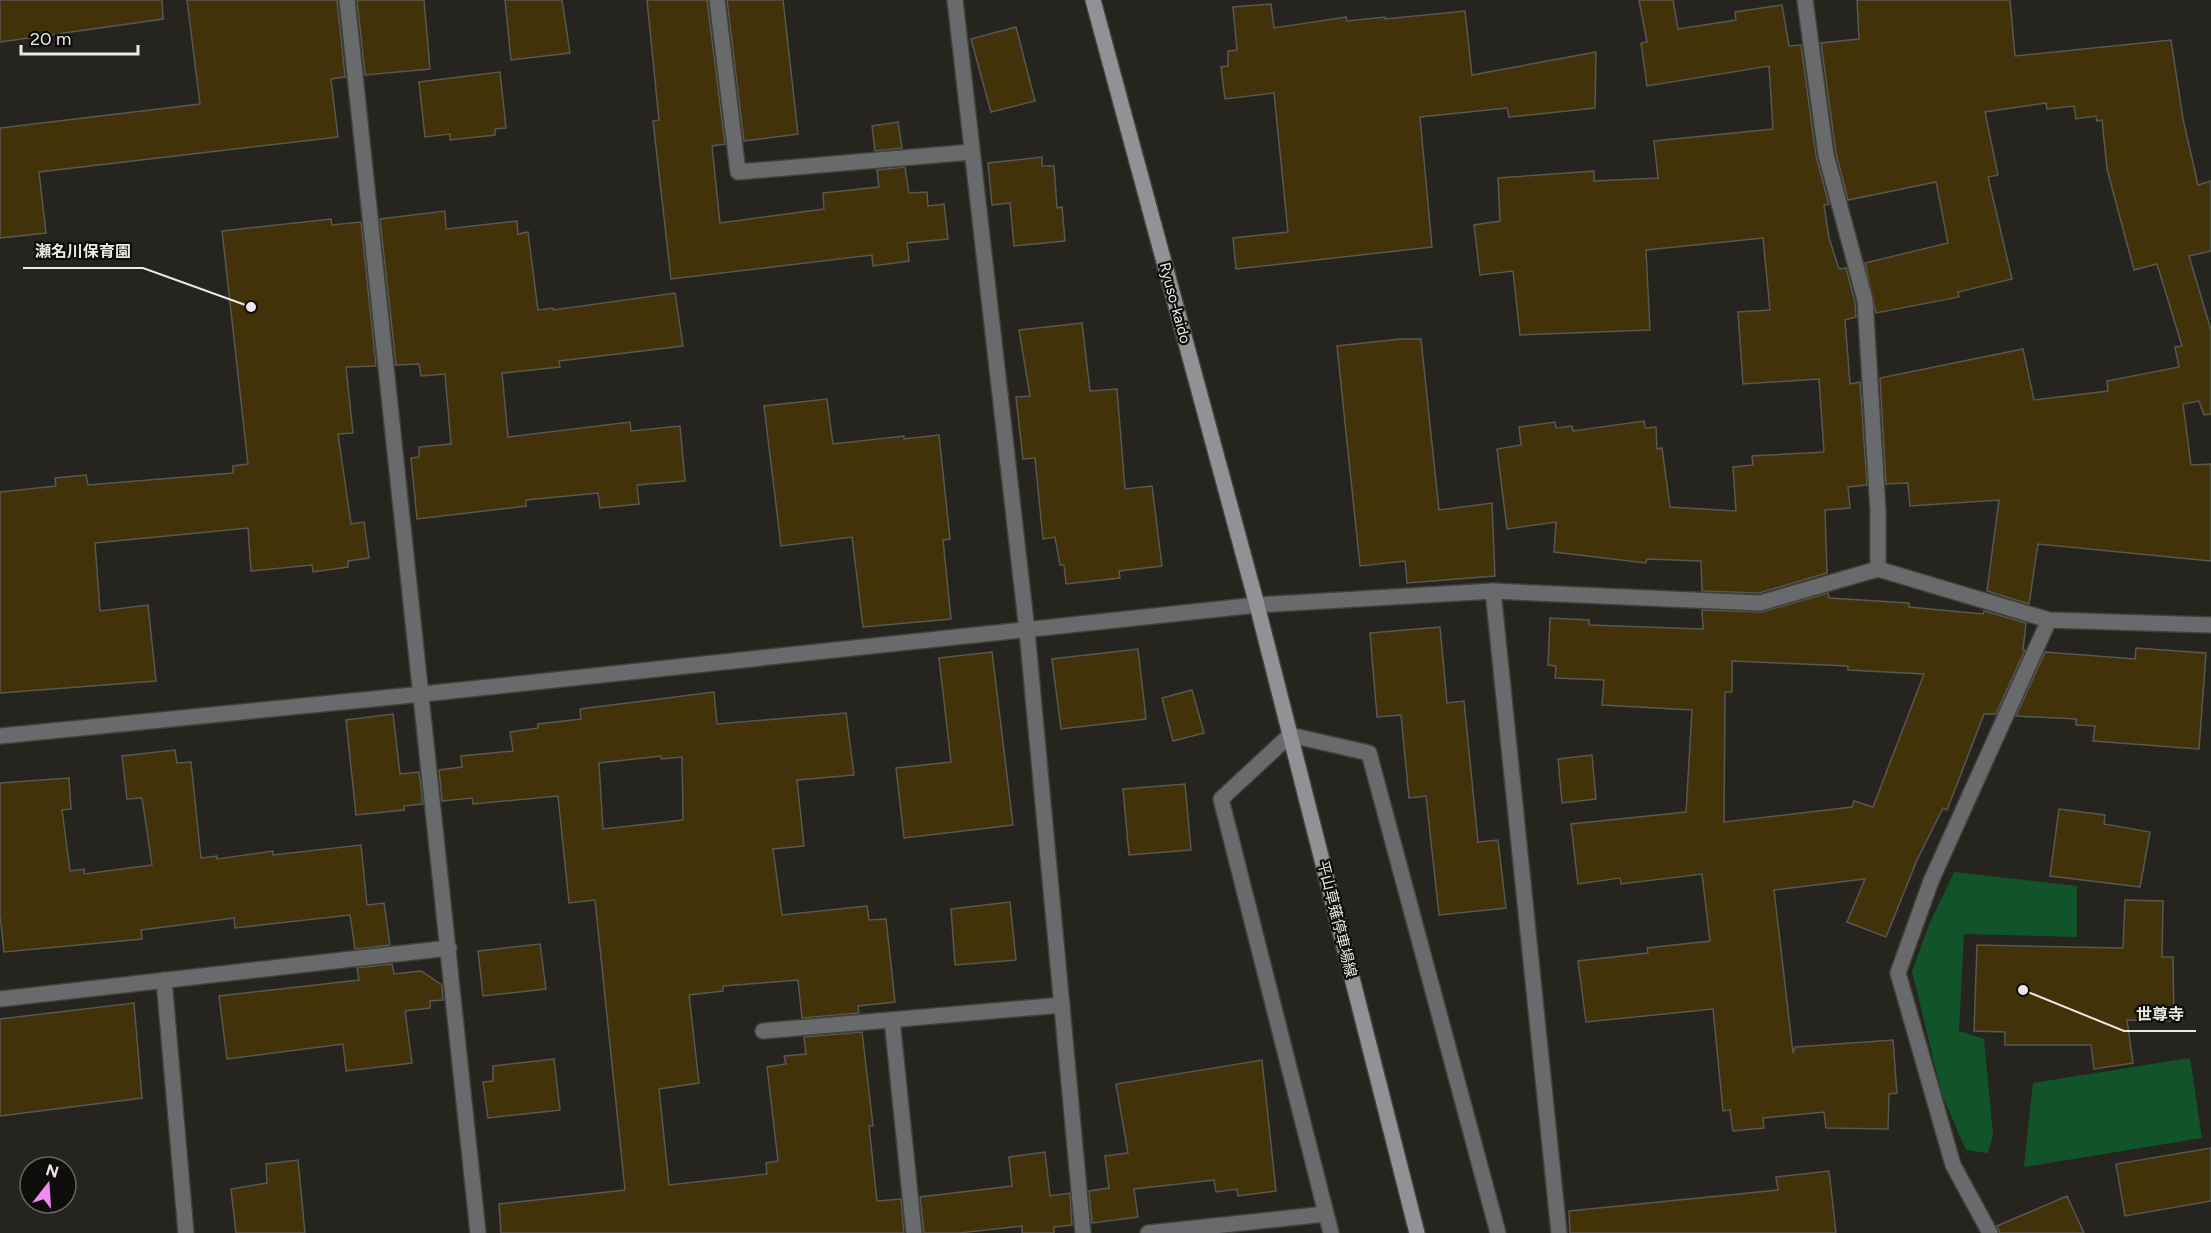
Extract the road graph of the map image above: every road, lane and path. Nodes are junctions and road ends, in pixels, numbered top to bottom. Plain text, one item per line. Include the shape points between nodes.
1 (347, 0) edge
2 (717, 0) edge
3 (954, 0) edge
4 (1093, 0) edge
5 (1805, 0) edge
6 (972, 152) junction
7 (1878, 569) junction
8 (1493, 591) junction
9 (1257, 605) junction
10 (2049, 620) junction
11 (2211, 625) edge
12 (1027, 631) junction
13 (423, 694) junction
14 (0, 735) edge
15 (1290, 735) junction
16 (449, 948) junction
17 (164, 980) junction
18 (0, 999) edge
19 (1062, 1005) junction
20 (892, 1020) junction
21 (763, 1031) dead end
22 (1326, 1214) junction
23 (186, 1233) edge
24 (478, 1233) edge
25 (914, 1233) edge
26 (1083, 1233) edge
27 (1148, 1233) edge
28 (1331, 1233) edge
29 (1417, 1233) edge
30 (1498, 1233) edge
31 (1559, 1233) edge
32 (1990, 1233) edge

1 - 13 street
2 - 6 street via 738,172
3 - 6 street
4 - 9 main road, Ryuso-kaido
5 - 7 street via 1826,155 1865,300
6 - 12 street
7 - 8 street via 1760,603
7 - 10 street
8 - 9 street
8 - 31 street
9 - 12 street
9 - 15 main road, 平山草薙停車場線
10 - 11 street
10 - 32 street via 1930,881 1898,973 1953,1165
12 - 13 street
12 - 19 street
13 - 14 street
13 - 16 street
15 - 22 street via 1221,799
15 - 29 main road, 平山草薙停車場線
15 - 30 street via 1369,753
16 - 17 street
16 - 24 street
17 - 18 street
17 - 23 street
19 - 20 street
19 - 26 street
20 - 21 street
20 - 25 street
22 - 27 street
22 - 28 street

